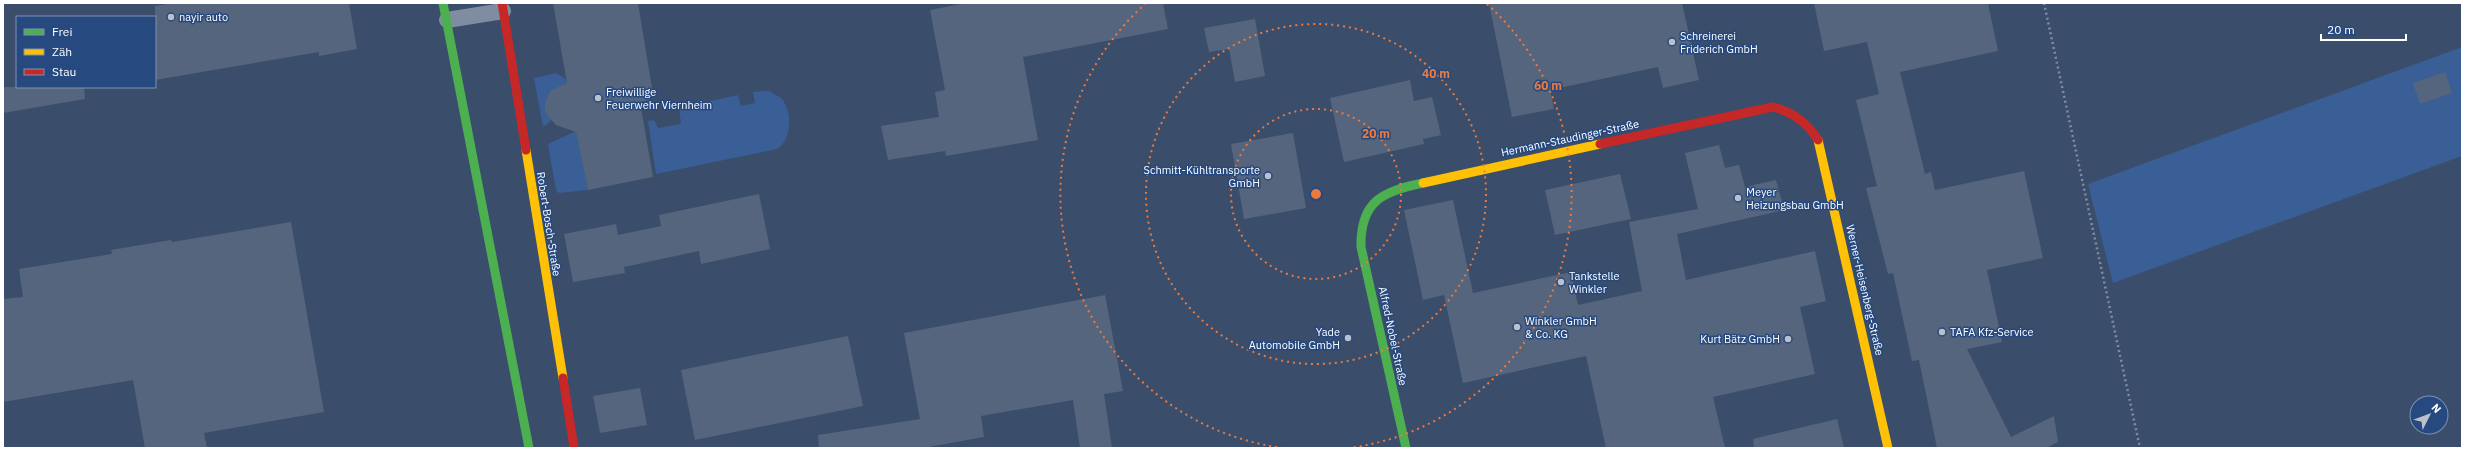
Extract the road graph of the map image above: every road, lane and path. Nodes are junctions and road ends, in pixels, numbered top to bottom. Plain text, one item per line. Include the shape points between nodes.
1 (444, 3) edge
2 (2044, 3) edge
3 (502, 7) edge
4 (447, 20) junction
5 (1802, 118) joint
6 (1360, 228) joint
7 (529, 448) edge
8 (574, 448) edge
9 (1406, 448) edge
10 (1888, 448) edge
11 (2140, 448) edge

1 - 4 street
2 - 11 path
3 - 4 lane
3 - 8 street, Robert-Bosch-Straße
4 - 7 street
5 - 6 street, Hermann-Staudinger-Straße via 1788,110 1773,107 1394,189 1380,197 1368,210
5 - 10 street, Werner-Heisenberg-Straße via 1820,143
6 - 9 street, Alfred-Nobel-Straße via 1361,247

